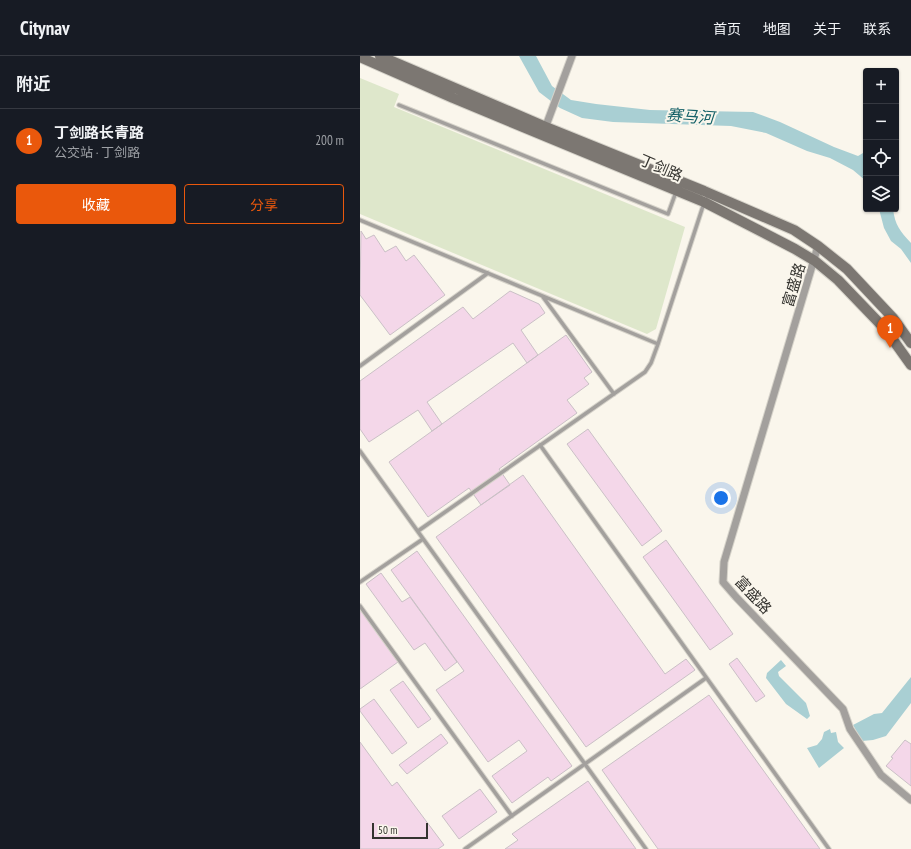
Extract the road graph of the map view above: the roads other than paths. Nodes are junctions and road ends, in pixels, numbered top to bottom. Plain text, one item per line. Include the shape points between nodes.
1 (380, 56) edge
2 (572, 56) edge
3 (360, 57) edge
4 (399, 105) dead end
5 (544, 131) junction
6 (677, 190) junction
7 (704, 202) junction
8 (360, 220) edge
9 (818, 246) junction
10 (814, 261) junction
11 (488, 273) junction
12 (542, 296) junction
13 (911, 343) edge
14 (658, 344) junction
15 (911, 365) edge
16 (360, 366) edge
17 (614, 394) junction
18 (540, 445) junction
19 (360, 451) edge
20 (418, 531) junction
21 (423, 539) junction
22 (360, 582) edge
23 (360, 606) edge
24 (706, 678) junction
25 (585, 764) junction
26 (911, 800) edge
27 (512, 816) junction
28 (465, 849) edge
29 (646, 849) edge
30 (829, 849) edge

1 - 5 main road, 丁剑路
2 - 5 street
3 - 5 main road, 丁剑路 via 453,98
4 - 6 lane via 668,214
5 - 6 main road, 丁剑路
5 - 9 main road, 丁剑路 via 725,200 794,230
6 - 7 main road, 丁剑路
7 - 10 main road, 丁剑路
7 - 14 lane
8 - 11 lane
9 - 10 street, 富盛路
9 - 13 main road, 丁剑路 via 847,269 894,318
10 - 15 main road, 丁剑路 via 838,280 886,330
10 - 26 street, 富盛路 via 724,562 723,582 843,710 850,729 881,775
11 - 12 lane
11 - 16 lane
12 - 14 lane
12 - 17 lane
14 - 17 lane via 645,372
17 - 18 lane
18 - 20 lane
18 - 24 lane
19 - 20 lane
20 - 21 lane
21 - 22 lane
21 - 25 lane
23 - 27 lane
24 - 25 lane
24 - 30 lane
25 - 27 lane
25 - 29 lane
27 - 28 lane

